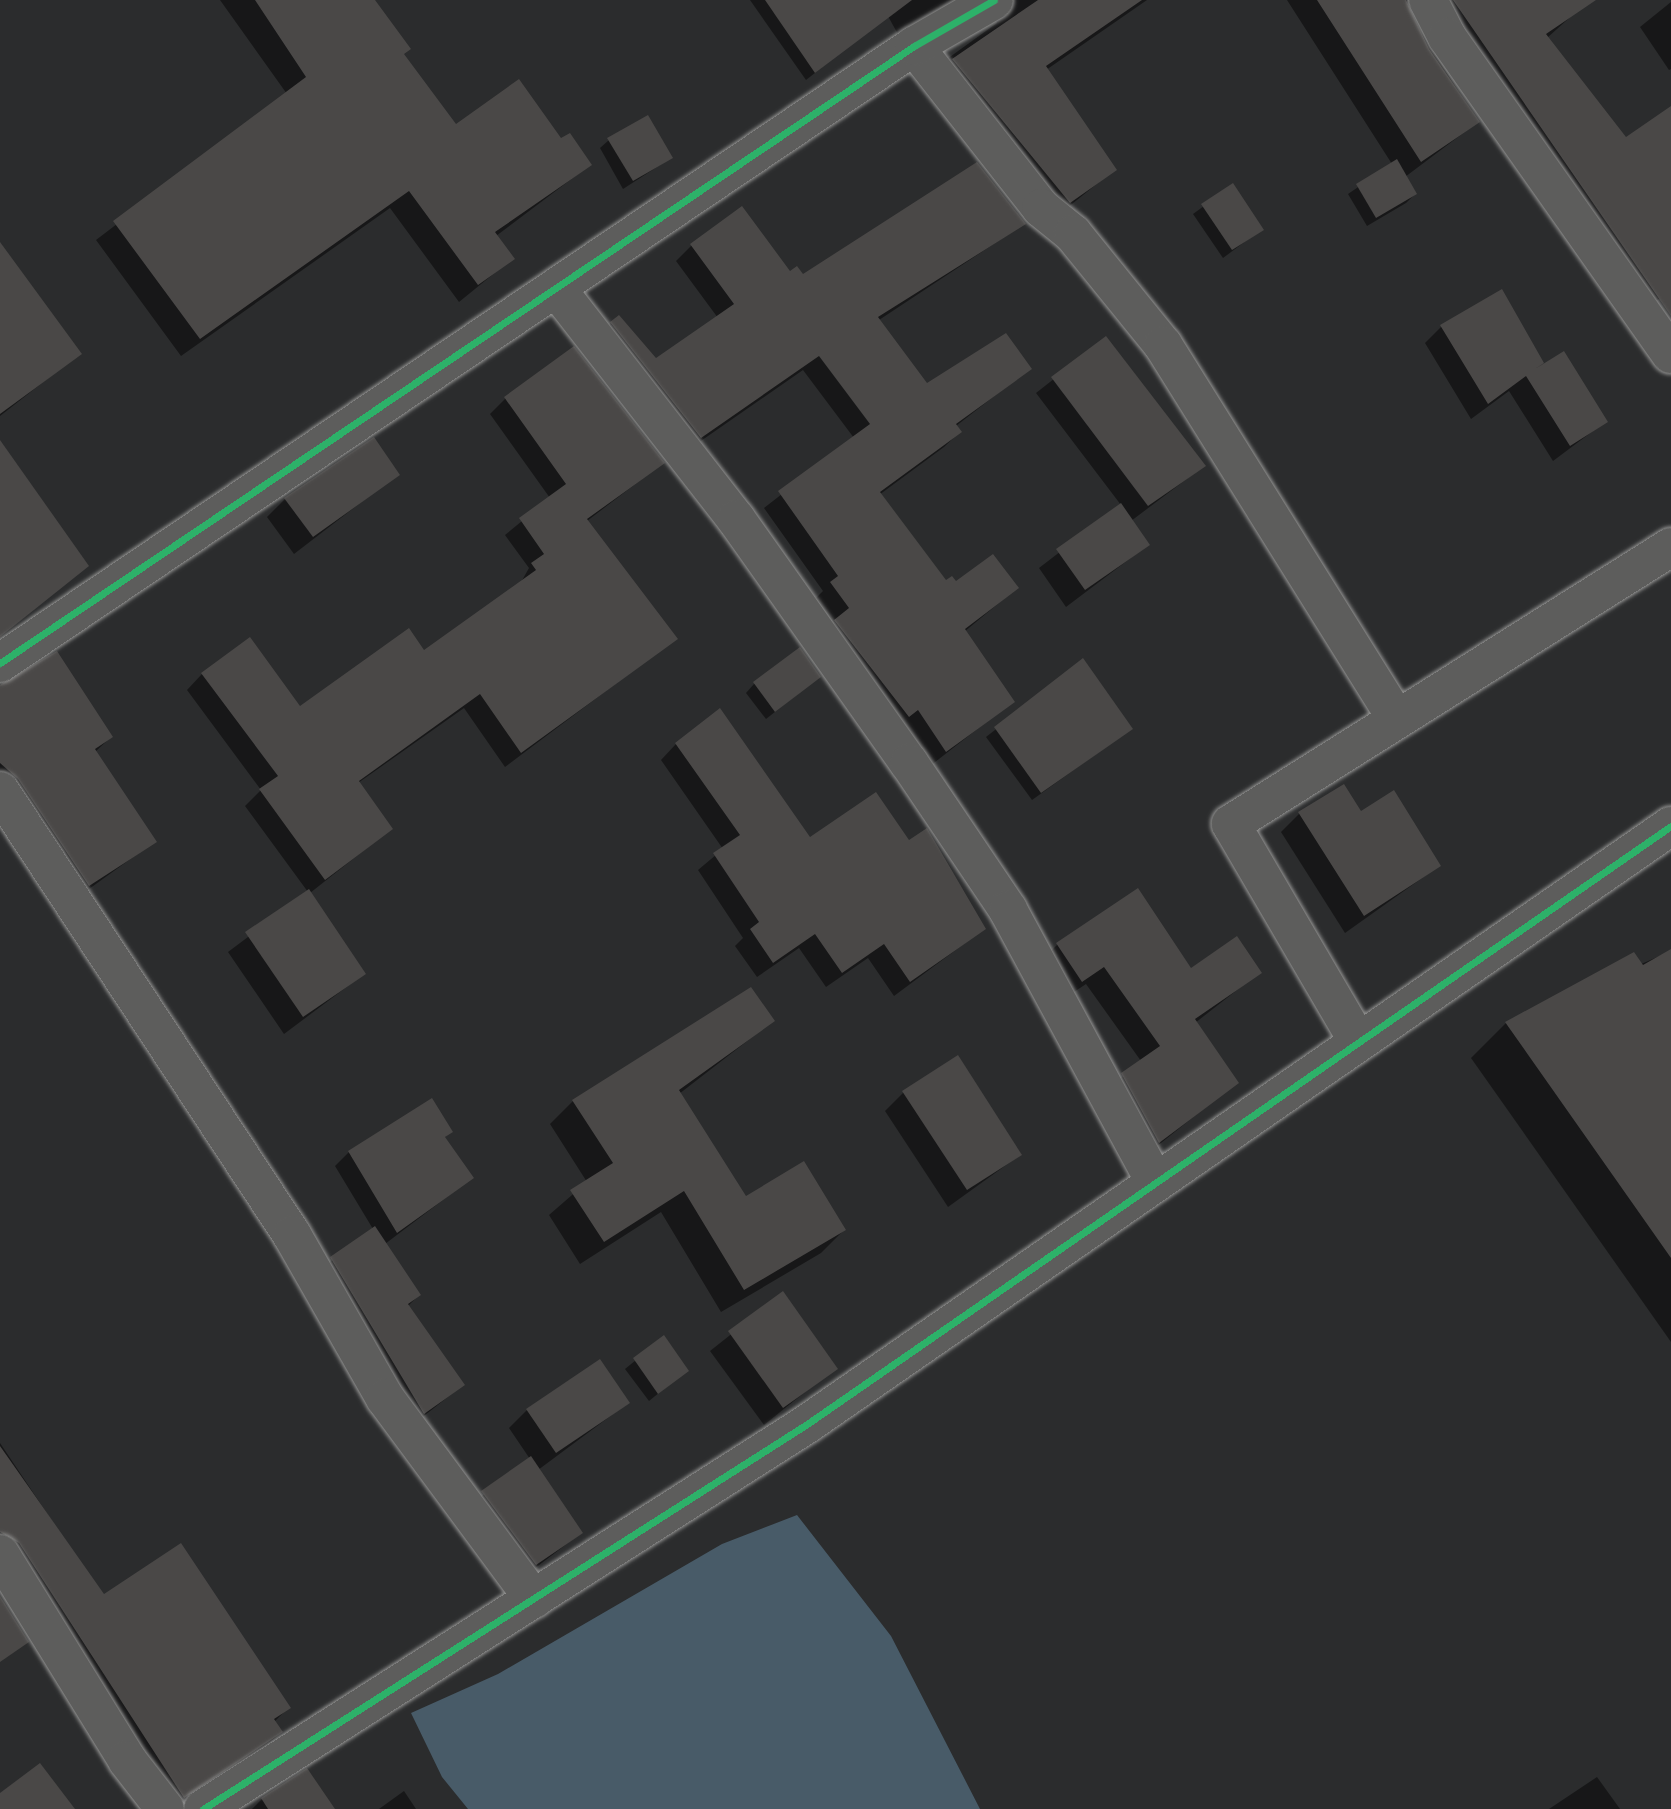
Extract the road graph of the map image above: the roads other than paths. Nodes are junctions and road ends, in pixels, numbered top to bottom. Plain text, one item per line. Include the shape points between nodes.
1 (994, 0) edge
2 (1428, 0) edge
3 (943, 13) edge
4 (914, 46) junction
5 (556, 288) junction
6 (1671, 354) edge
7 (1671, 547) edge
8 (0, 663) edge
9 (1397, 719) junction
10 (0, 790) edge
11 (1671, 826) edge
12 (1356, 1038) junction
13 (1154, 1180) junction
14 (0, 1554) edge
15 (534, 1599) junction
16 (165, 1809) edge
17 (203, 1809) edge

1 - 3 street
2 - 6 street via 1447,37
3 - 4 street
4 - 5 street
4 - 9 street via 1041,208 1073,234 1163,345
5 - 8 street
5 - 13 street via 736,519 1008,910
7 - 9 street
9 - 12 street via 1230,824
10 - 15 street via 292,1235 386,1398
11 - 12 street
12 - 13 street
13 - 15 street via 807,1424
14 - 16 street via 127,1760
15 - 17 street

